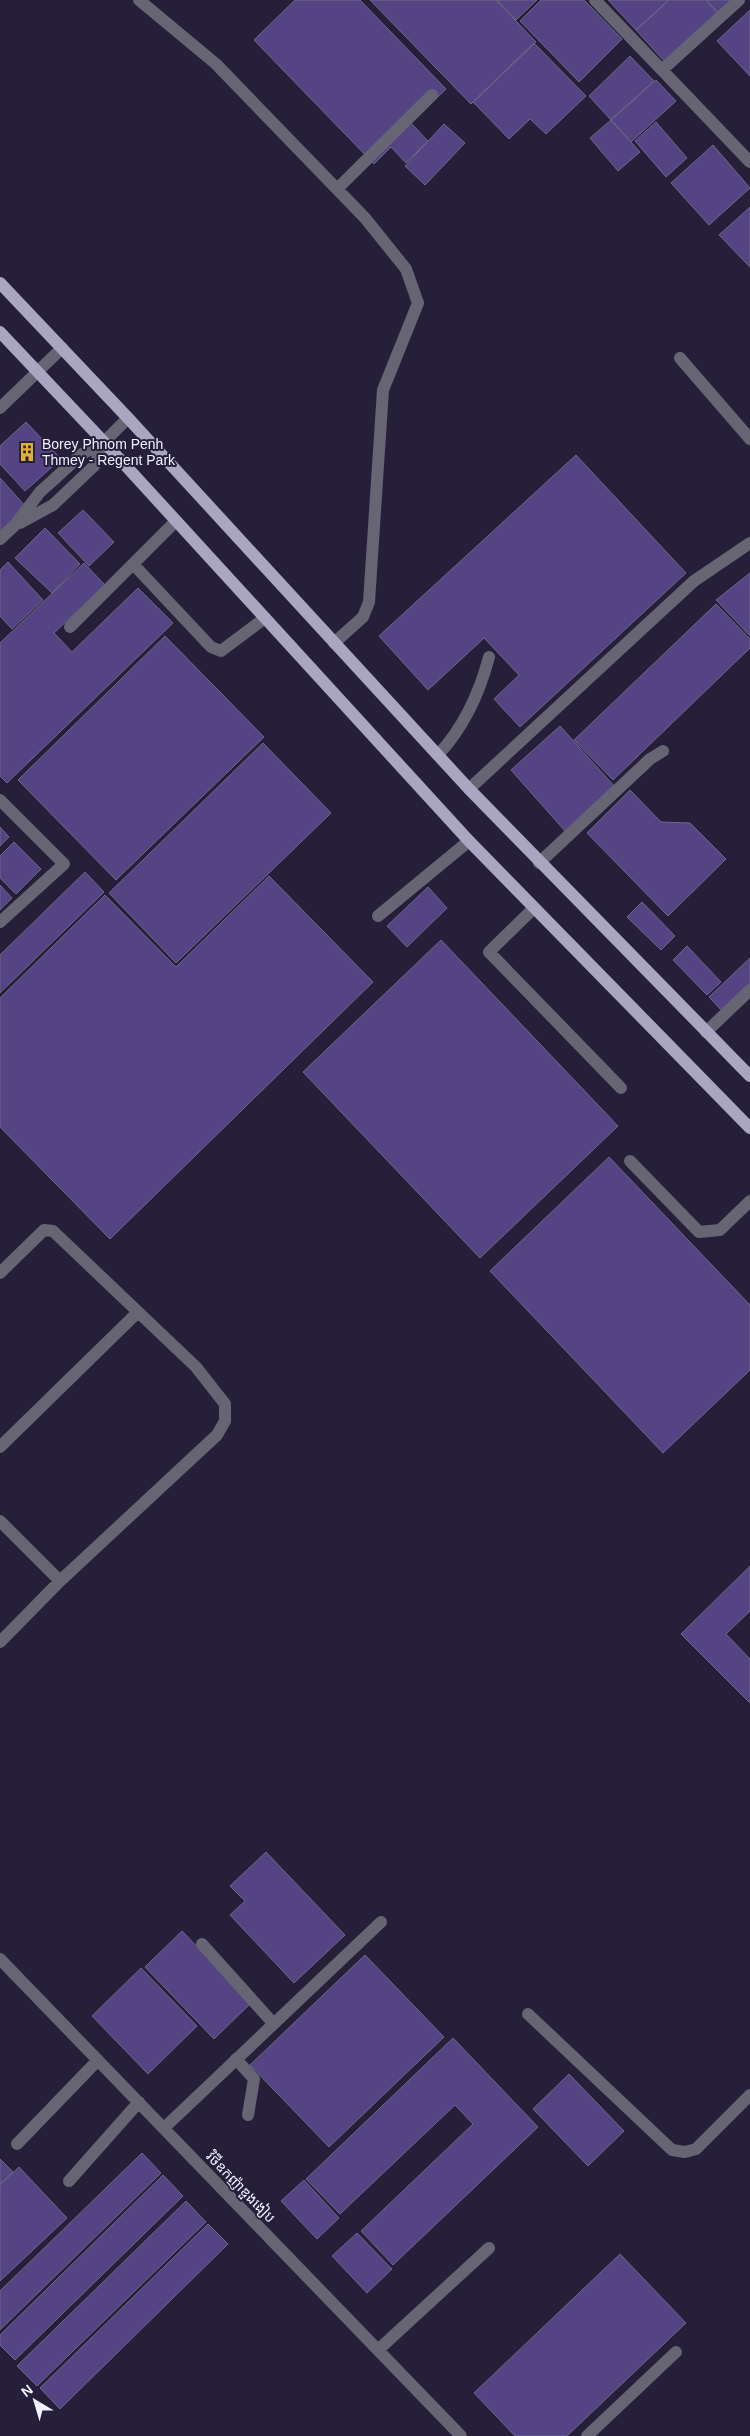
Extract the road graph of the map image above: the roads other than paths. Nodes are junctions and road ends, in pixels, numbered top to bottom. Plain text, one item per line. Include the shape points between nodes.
1 (139, 0) edge
2 (595, 0) edge
3 (739, 0) edge
4 (662, 70) junction
5 (432, 95) dead end
6 (750, 162) edge
7 (337, 189) junction
8 (0, 283) edge
9 (0, 332) edge
10 (62, 348) junction
11 (680, 358) dead end
12 (38, 371) junction
13 (0, 408) edge
14 (128, 418) junction
15 (750, 439) edge
16 (104, 442) junction
17 (176, 521) junction
18 (15, 525) junction
19 (0, 539) edge
20 (750, 543) edge
21 (132, 564) junction
22 (265, 618) junction
23 (70, 627) dead end
24 (334, 644) junction
25 (489, 657) dead end
26 (663, 751) dead end
27 (438, 755) junction
28 (469, 789) junction
29 (0, 800) edge
30 (469, 842) junction
31 (539, 863) junction
32 (533, 909) junction
33 (378, 916) dead end
34 (0, 922) edge
35 (750, 990) edge
36 (706, 1032) junction
37 (750, 1076) edge
38 (621, 1088) dead end
39 (750, 1128) edge
40 (630, 1161) dead end
41 (750, 1202) edge
42 (0, 1273) edge
43 (138, 1312) junction
44 (0, 1447) edge
45 (0, 1521) edge
46 (60, 1581) junction
47 (0, 1642) edge
48 (381, 1922) dead end
49 (202, 1944) dead end
50 (0, 1959) edge
51 (528, 2014) dead end
52 (273, 2023) junction
53 (236, 2059) junction
54 (98, 2060) junction
55 (750, 2095) edge
56 (139, 2102) junction
57 (248, 2115) dead end
58 (164, 2128) junction
59 (17, 2144) dead end
60 (69, 2181) dead end
61 (489, 2248) dead end
62 (378, 2350) junction
63 (676, 2352) dead end
64 (461, 2436) edge
65 (587, 2436) edge

1 - 7 street via 216,64
2 - 4 street
3 - 4 street
4 - 6 street
5 - 7 street
7 - 24 street via 406,269 418,303 383,390 369,602 363,617
8 - 10 main road
9 - 12 main road
10 - 12 street
10 - 14 main road
11 - 15 street
12 - 13 street
12 - 16 main road
14 - 16 street
14 - 24 main road
16 - 17 main road
16 - 18 street via 82,454 40,492
16 - 18 street via 94,466 52,505
17 - 21 street
17 - 22 main road
18 - 19 street
20 - 28 street via 694,581
21 - 22 street via 211,647 222,652
21 - 23 street
22 - 30 main road
24 - 27 main road
25 - 27 street via 468,713 453,739
26 - 31 street via 650,758
27 - 28 main road
28 - 31 main road
29 - 34 street via 64,864
30 - 32 main road
30 - 33 street
31 - 36 main road
32 - 38 street via 489,952
32 - 39 main road
35 - 36 street
36 - 37 main road
40 - 41 street via 699,1232 720,1230
42 - 43 street via 44,1230 53,1231
43 - 44 street
43 - 46 street via 196,1367 225,1404 225,1421 218,1435
45 - 46 street
46 - 47 street
48 - 52 street
49 - 52 street
50 - 54 street, វិថីឧកញ៉ាឌួងងៀប
51 - 55 street via 672,2150 685,2152 696,2149
52 - 53 street
53 - 57 street via 254,2079
53 - 58 street
54 - 56 street, វិថីឧកញ៉ាឌួងងៀប
54 - 59 street
56 - 58 street, វិថីឧកញ៉ាឌួងងៀប
56 - 60 street
58 - 62 street, វិថីឧកញ៉ាឌួងងៀប
61 - 62 street
62 - 64 street, វិថីឧកញ៉ាឌួងងៀប
63 - 65 street

